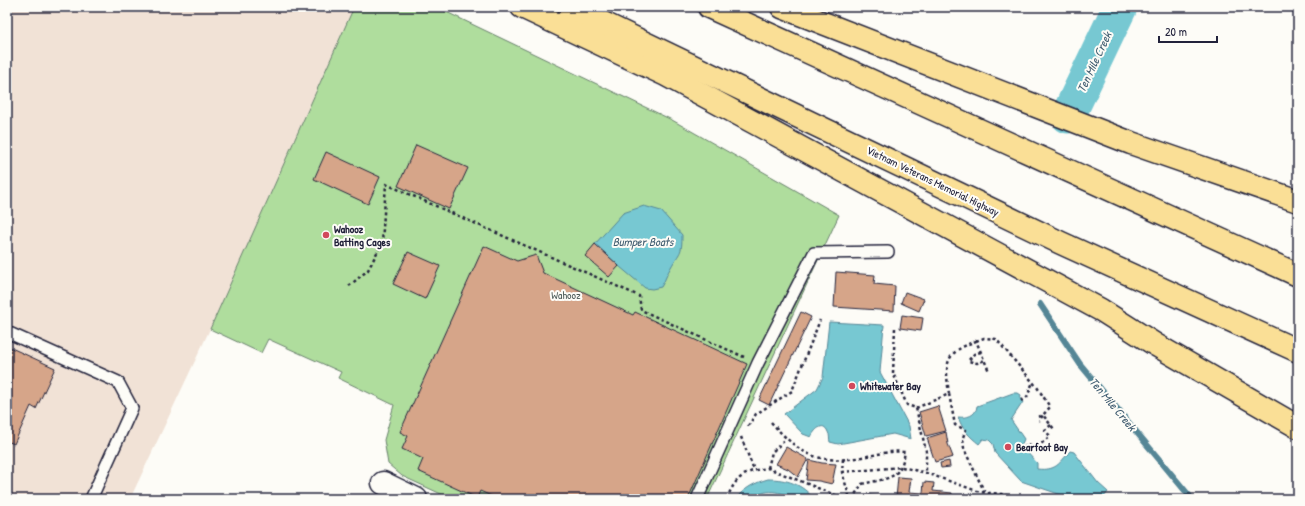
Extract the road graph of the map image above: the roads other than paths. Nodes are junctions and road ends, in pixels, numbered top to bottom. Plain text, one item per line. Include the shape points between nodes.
1 (522, 7) edge
2 (570, 7) edge
3 (710, 7) edge
4 (782, 7) edge
5 (1298, 201) edge
6 (888, 252) dead end
7 (1298, 276) edge
8 (7, 332) edge
9 (1298, 351) edge
10 (1298, 427) edge
11 (383, 483) dead end
12 (91, 499) edge
13 (416, 499) edge
14 (697, 499) edge

1 - 10 highway via 666,75 1102,310
2 - 9 highway, Vietnam Veterans Memorial Highway via 1054,240
3 - 7 highway
4 - 5 highway via 1131,143
6 - 14 lane via 814,253 758,363
8 - 12 lane via 118,382 124,390 132,408
11 - 13 street

